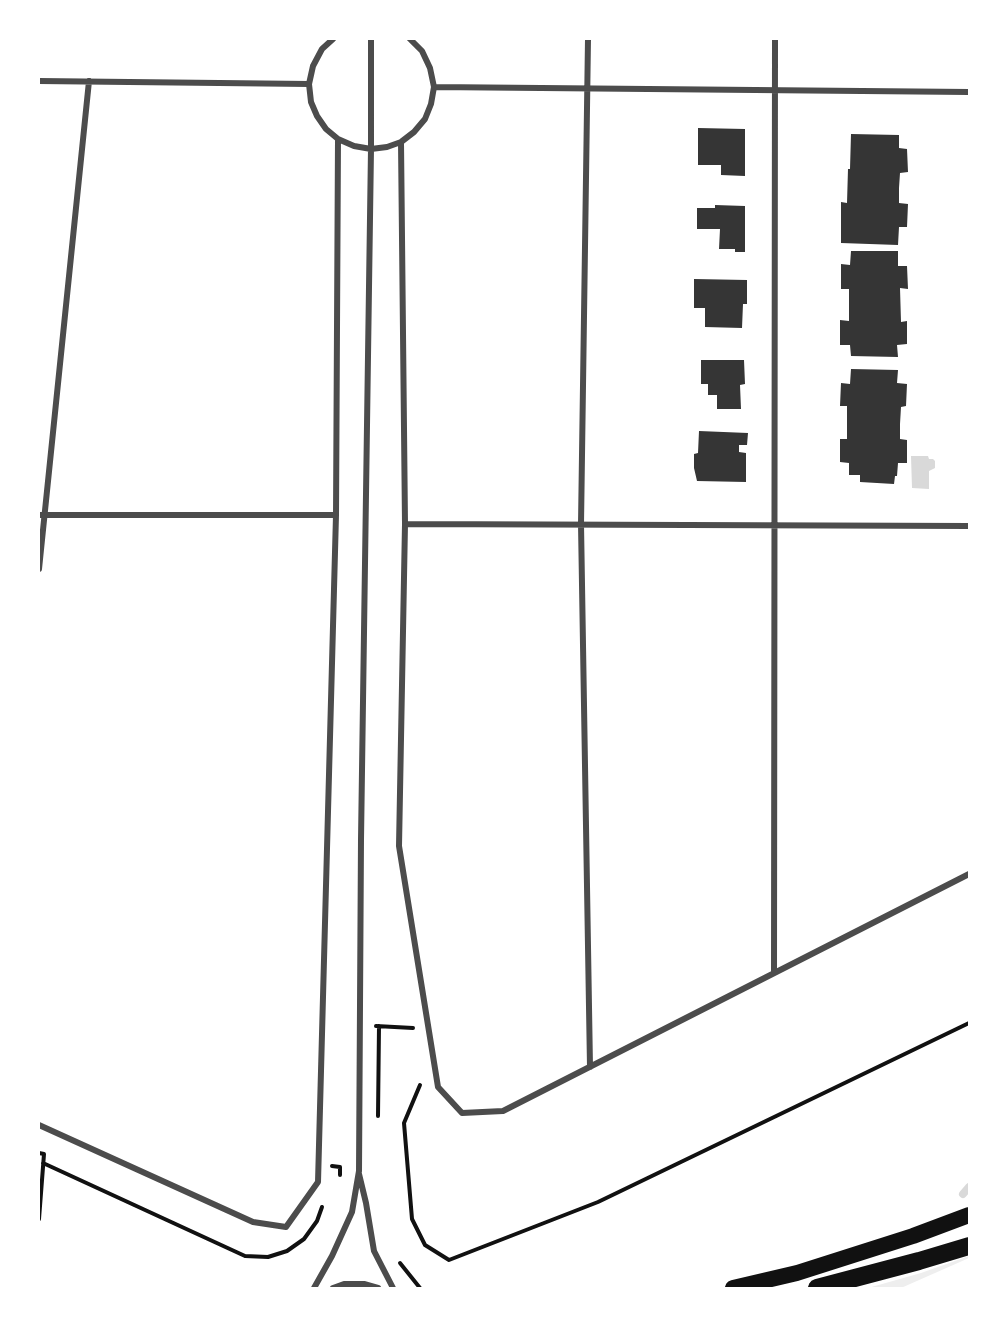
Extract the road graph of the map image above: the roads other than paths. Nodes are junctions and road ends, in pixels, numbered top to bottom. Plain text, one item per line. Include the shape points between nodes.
1 (333, 39) edge
2 (371, 39) edge
3 (410, 39) edge
4 (588, 39) edge
5 (775, 39) edge
6 (39, 81) edge
7 (89, 81) junction
8 (309, 84) junction
9 (434, 87) junction
10 (588, 89) junction
11 (774, 90) junction
12 (969, 92) edge
13 (338, 139) junction
14 (401, 142) junction
15 (371, 149) junction
16 (336, 515) junction
17 (42, 516) edge
18 (405, 524) junction
19 (581, 524) junction
20 (775, 525) junction
21 (969, 526) edge
22 (39, 569) edge
23 (969, 874) edge
24 (774, 973) junction
25 (590, 1066) junction
26 (39, 1125) edge
27 (359, 1172) junction
28 (969, 1215) edge
29 (969, 1246) edge
30 (314, 1288) edge
31 (333, 1288) edge
32 (378, 1288) edge
33 (393, 1288) edge
34 (733, 1288) edge
35 (817, 1288) edge

1 - 8 street via 322,49
2 - 15 street
3 - 9 street via 422,51
4 - 10 street
5 - 11 street
6 - 7 street
7 - 8 street
7 - 17 street
8 - 13 street via 317,116
9 - 10 street
9 - 14 street via 425,119
10 - 11 street
10 - 19 street
11 - 12 street
11 - 20 street
13 - 15 street
13 - 16 street
14 - 15 street
14 - 18 street
15 - 27 street
16 - 17 street
16 - 26 street via 318,1182 285,1227 253,1222
17 - 22 street
18 - 19 street
18 - 25 street via 399,846 438,1087 462,1113 503,1111
19 - 20 street
19 - 25 street
20 - 21 street
20 - 24 street
23 - 24 street
24 - 25 street
27 - 30 street via 352,1212
27 - 33 street via 374,1251
28 - 34 highway via 797,1273
29 - 35 highway
31 - 32 street via 364,1284

